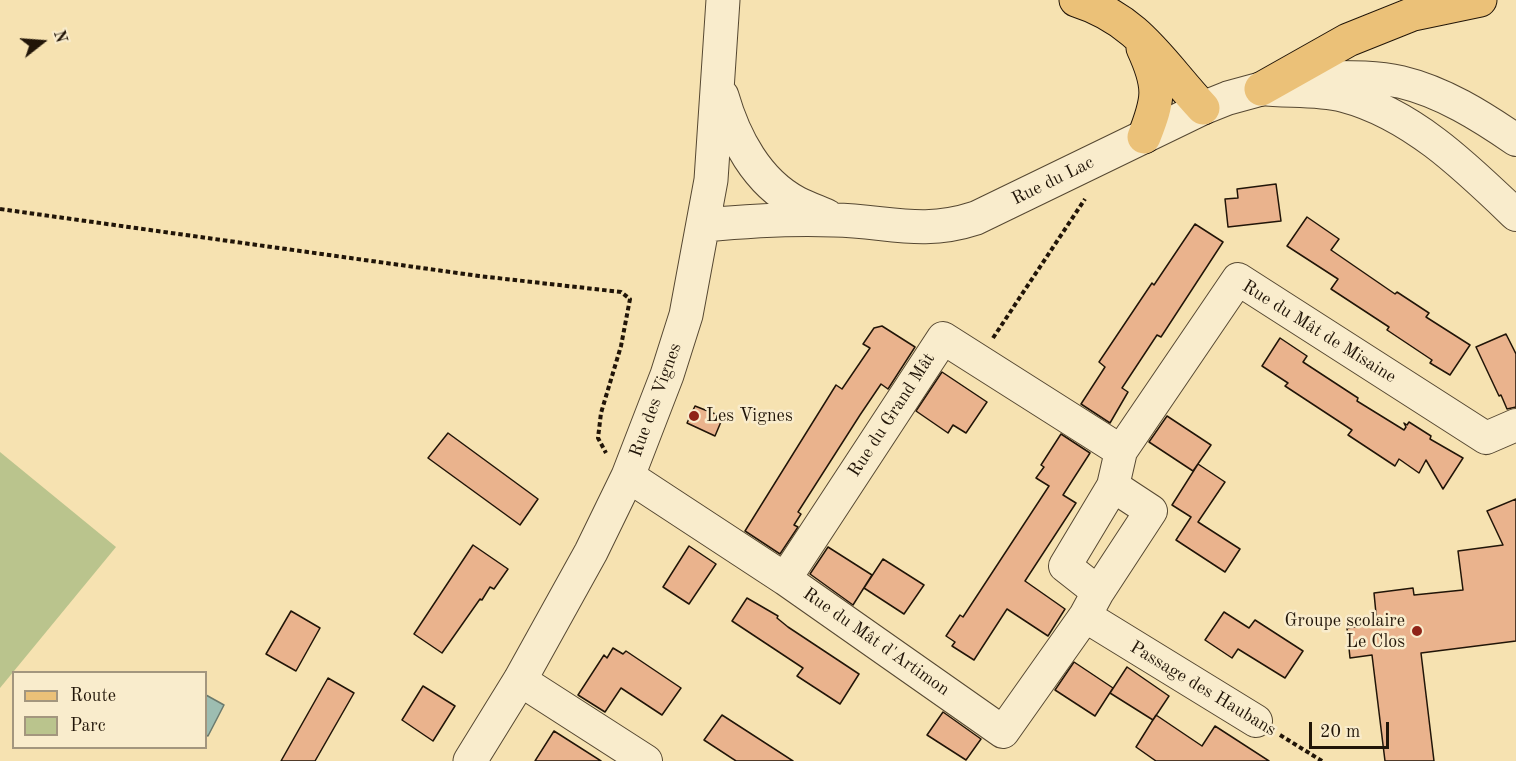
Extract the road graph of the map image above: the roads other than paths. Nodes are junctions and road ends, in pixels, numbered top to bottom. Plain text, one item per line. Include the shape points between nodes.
1 (723, 0) edge
2 (1076, 0) edge
3 (1480, 0) edge
4 (1136, 33) junction
5 (717, 77) junction
6 (1262, 89) junction
7 (1203, 108) junction
8 (1144, 137) junction
9 (1516, 140) edge
10 (711, 180) junction
11 (782, 194) junction
12 (1516, 214) edge
13 (835, 219) junction
14 (704, 225) junction
15 (1516, 425) edge
16 (1121, 451) junction
17 (618, 467) junction
18 (1113, 486) junction
19 (785, 579) junction
20 (1092, 604) junction
21 (520, 680) junction
22 (1256, 721) road end
23 (471, 761) edge
24 (646, 761) edge

1 - 5 street, Rue des Vignes
2 - 4 main road via 1110,13
3 - 6 main road via 1413,14 1359,36
4 - 7 main road
4 - 8 main road via 1157,88
5 - 10 street, Rue des Vignes
5 - 11 street, Rue du Lac via 737,138 759,171
6 - 7 street, Rue du Lac
6 - 9 street, Rue du Lac via 1315,77 1400,82 1432,92 1481,116
6 - 12 street, Rue du Lac via 1341,95 1385,111 1433,142
7 - 8 street, Rue du Lac
8 - 13 street, Rue du Lac via 957,224 917,228
10 - 11 street, Rue du Lac via 739,180
10 - 14 street, Rue des Vignes
11 - 13 street, Rue du Lac
13 - 14 street, Rue du Lac
14 - 17 street, Rue des Vignes via 686,315 668,375
15 - 16 street, Rue du Mât de Misaine via 1486,438 1238,279
16 - 18 street
16 - 19 street, Rue du Grand Mât via 943,338
17 - 19 street, Rue du Mât d'Artimon
17 - 21 street, Rue des Vignes via 591,552
18 - 20 street, Passage des Haubans via 1065,566
18 - 20 street via 1151,511
19 - 20 street, Rue du Mât d'Artimon via 1004,732
20 - 22 street, Passage des Haubans
21 - 23 street, Rue des Vignes
21 - 24 street

